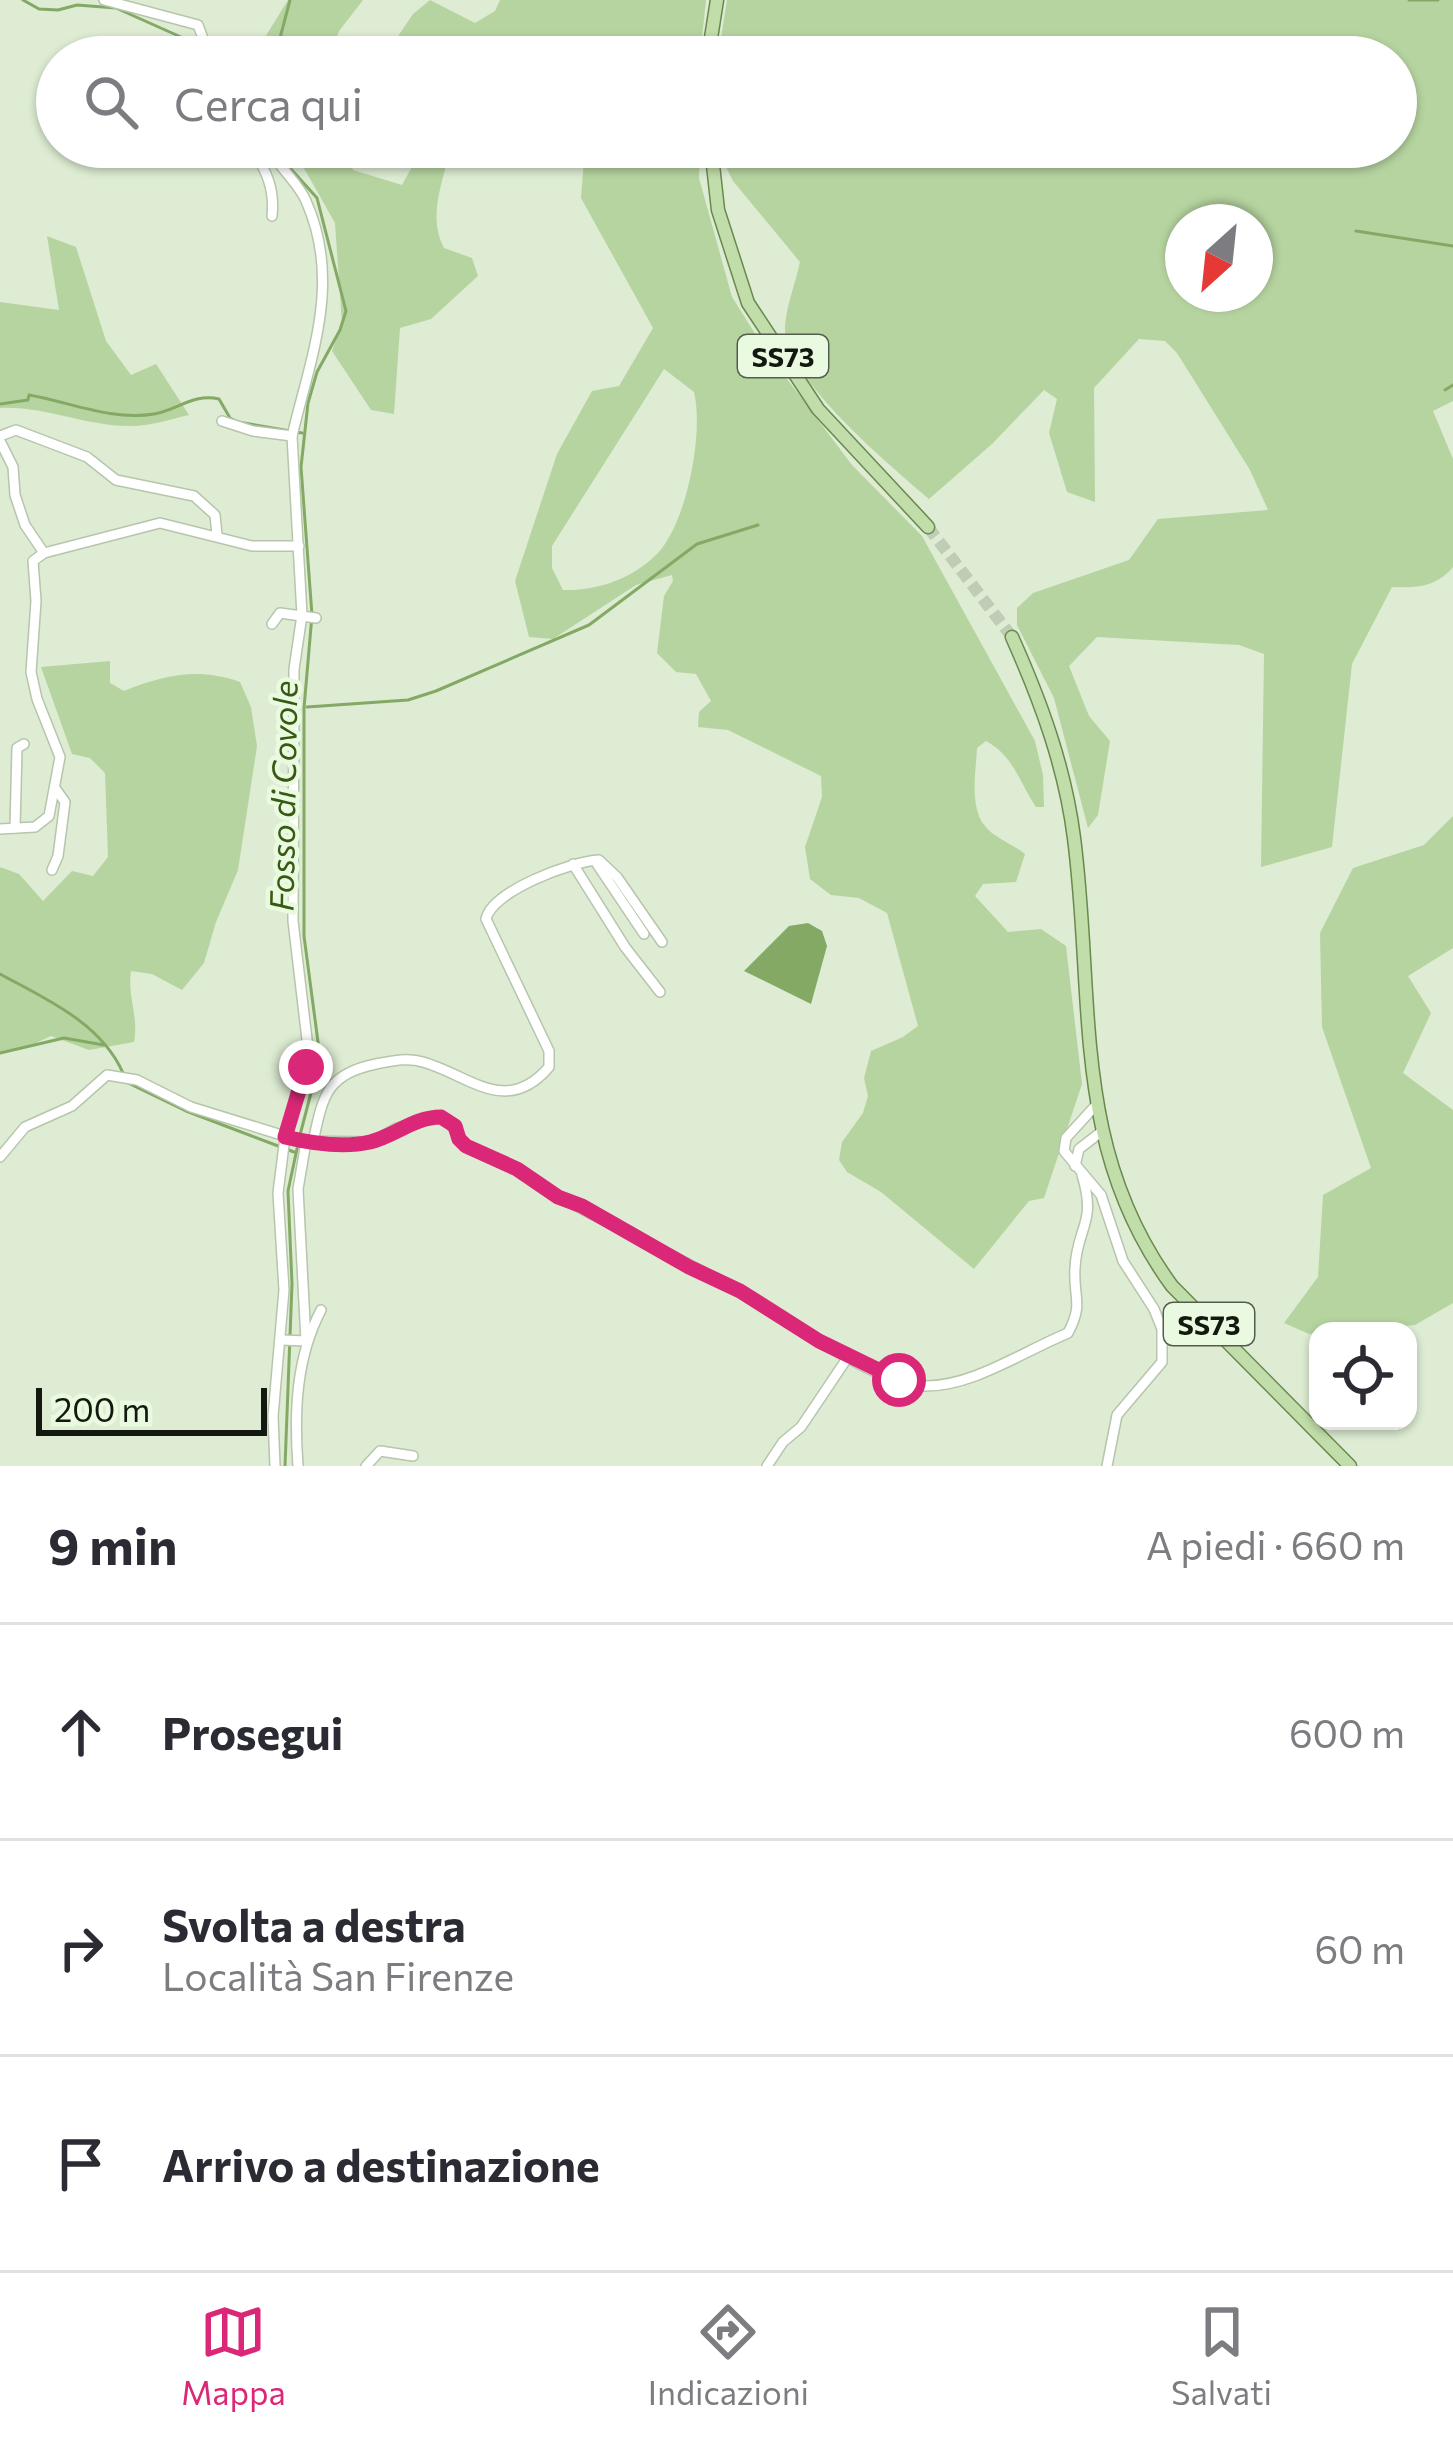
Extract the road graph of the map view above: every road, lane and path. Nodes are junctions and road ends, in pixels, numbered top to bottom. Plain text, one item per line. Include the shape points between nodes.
1 (104, 0) edge
2 (717, 0) edge
3 (202, 36) edge
4 (711, 36) edge
5 (264, 168) edge
6 (280, 168) edge
7 (713, 168) edge
8 (272, 216) dead end
9 (222, 421) dead end
10 (292, 436) junction
11 (0, 438) edge
12 (928, 527) tunnel mouth
13 (218, 535) junction
14 (299, 546) junction
15 (44, 554) junction
16 (309, 617) junction
17 (272, 624) dead end
18 (1012, 638) tunnel mouth
19 (25, 745) dead end
20 (55, 788) junction
21 (15, 828) junction
22 (0, 829) edge
23 (594, 860) junction
24 (574, 864) junction
25 (52, 870) dead end
26 (644, 934) dead end
27 (662, 942) dead end
28 (660, 992) dead end
29 (1097, 1104) junction
30 (1080, 1125) junction
31 (1101, 1132) junction
32 (297, 1140) junction
33 (1086, 1144) junction
34 (1106, 1156) junction
35 (0, 1157) edge
36 (1079, 1170) junction
37 (321, 1310) dead end
38 (292, 1341) junction
39 (848, 1357) junction
40 (413, 1456) dead end
41 (275, 1466) edge
42 (298, 1466) edge
43 (366, 1466) edge
44 (767, 1466) edge
45 (1107, 1466) edge
46 (1350, 1466) edge

1 - 3 street via 181,17
2 - 4 main road
5 - 8 street
6 - 10 street via 306,200 321,255 320,334
7 - 12 main road, SS73 via 748,303 818,409
9 - 10 street
10 - 14 street
11 - 13 street via 16,430 87,457 116,480 194,496 214,515
11 - 15 street via 25,525
13 - 14 street via 251,546
13 - 15 street via 160,523
14 - 16 street
15 - 20 street via 33,560 31,672 60,757
16 - 17 street via 280,613
16 - 32 street via 294,669 292,921 308,1048
18 - 29 main road, SS73 via 1059,760 1074,836
19 - 21 street via 17,748
20 - 21 street via 50,816
20 - 25 street via 64,802
21 - 22 street
23 - 24 street
23 - 26 street
23 - 27 street via 617,877
24 - 28 street
24 - 32 street via 500,899 486,919 549,1051 542,1075 495,1093 421,1061 362,1067 335,1078
29 - 30 street
29 - 31 main road, SS73
30 - 31 street
30 - 36 street via 1064,1145
31 - 33 street
31 - 34 main road, SS73
32 - 35 street via 107,1075 72,1106 25,1127
32 - 38 street
32 - 38 street via 281,1160 278,1193
32 - 39 street via 372,1142 441,1117 466,1146
33 - 34 street
33 - 36 street
34 - 46 main road, SS73 via 1124,1208 1172,1286
36 - 39 street via 1090,1212 1075,1263 1080,1303 1068,1333 947,1386 916,1386
36 - 45 street via 1101,1195 1112,1238 1154,1309 1165,1348 1154,1376 1117,1414
37 - 38 street
38 - 41 street via 273,1416
38 - 42 street
39 - 44 street
40 - 43 street via 380,1451

